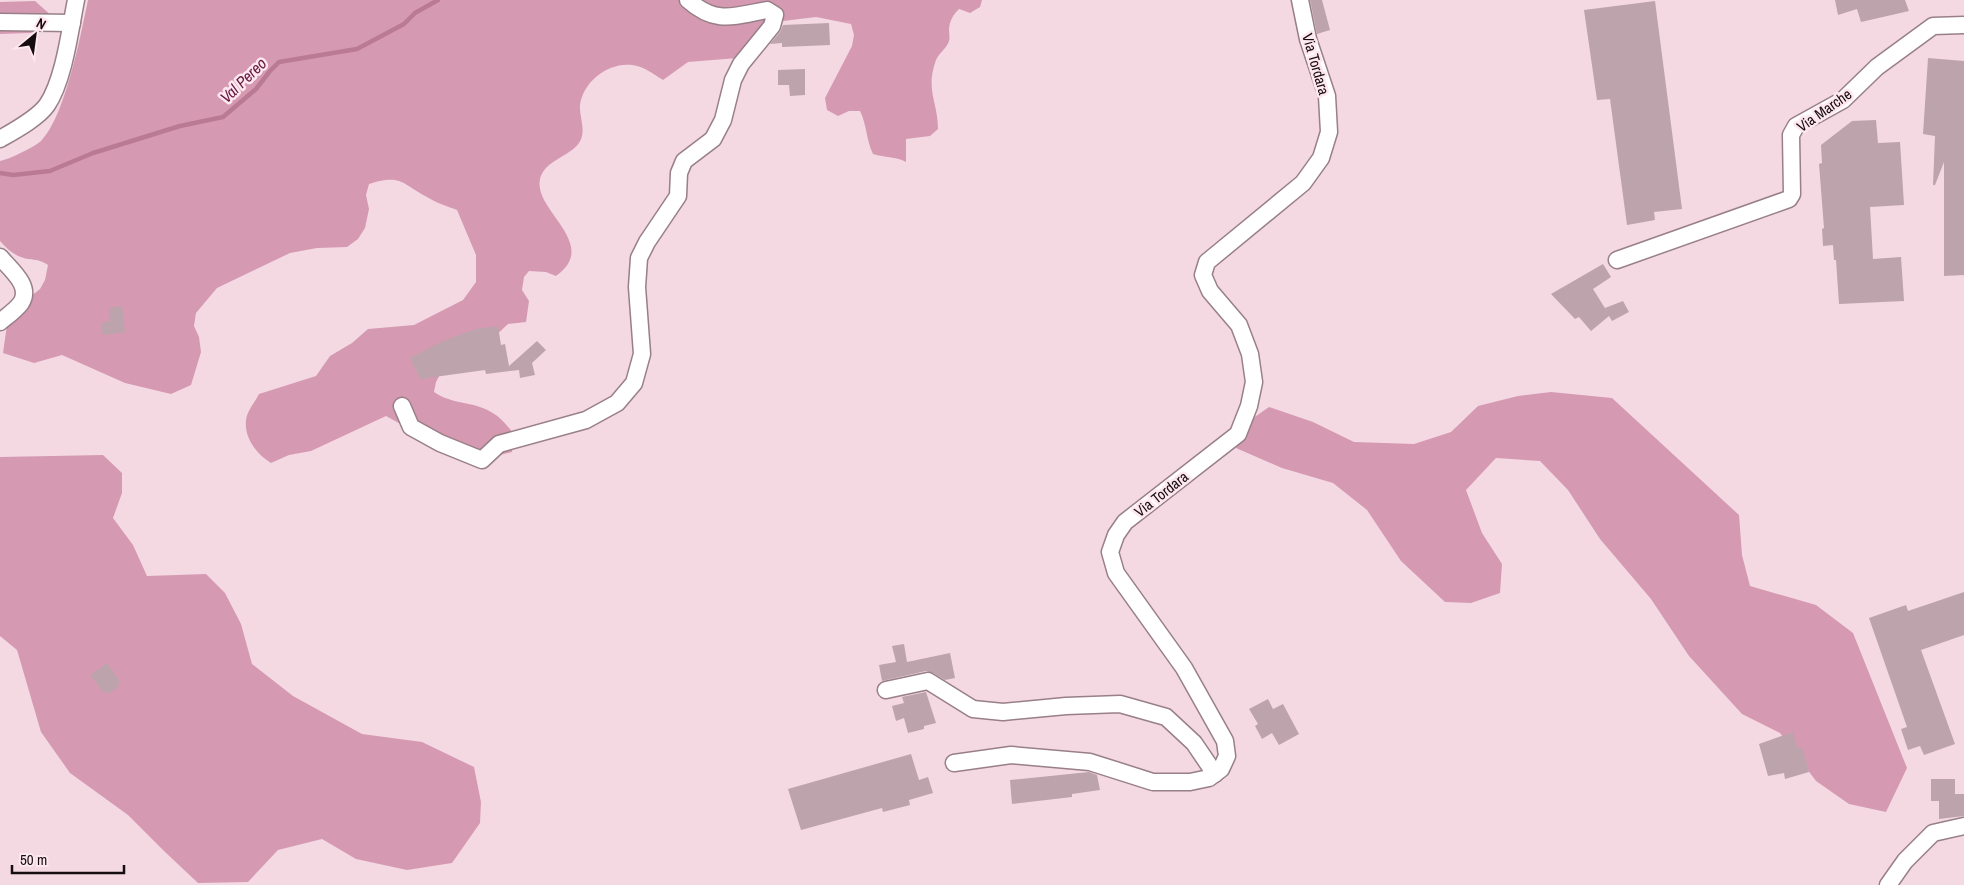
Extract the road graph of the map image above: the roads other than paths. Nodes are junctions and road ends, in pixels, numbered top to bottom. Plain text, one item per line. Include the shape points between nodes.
1 (76, 0) edge
2 (688, 0) edge
3 (1300, 0) edge
4 (0, 22) edge
5 (72, 24) junction
6 (1964, 25) edge
7 (0, 139) edge
8 (0, 257) edge
9 (1617, 260) dead end
10 (0, 322) edge
11 (402, 406) dead end
12 (886, 690) dead end
13 (954, 763) dead end
14 (1215, 774) junction
15 (1964, 826) edge
16 (1888, 885) edge

1 - 5 street
2 - 11 street via 713,17 727,18 767,10 775,15 772,26 741,64 733,80 723,120 713,139 684,161 679,173 678,196 639,258 637,287 642,354 634,383 617,404 586,420 499,444 482,460 411,427
3 - 14 street, Via Tordara via 1308,39 1327,96 1329,132 1321,158 1303,183 1207,262 1203,274 1210,291 1239,325 1250,354 1254,382 1249,406 1238,434 1125,522 1110,552 1116,573 1184,668 1225,741 1227,756
4 - 5 street
5 - 7 street via 57,84 47,106
6 - 9 street, Via Marche via 1933,26 1877,67 1843,100 1796,126 1791,135 1792,194 1789,199
8 - 10 street via 25,292 20,304
12 - 14 street via 928,680 973,709 1003,712 1120,704 1166,718 1194,743
13 - 14 street via 1011,755 1090,762 1153,782 1190,782
15 - 16 street via 1933,832

